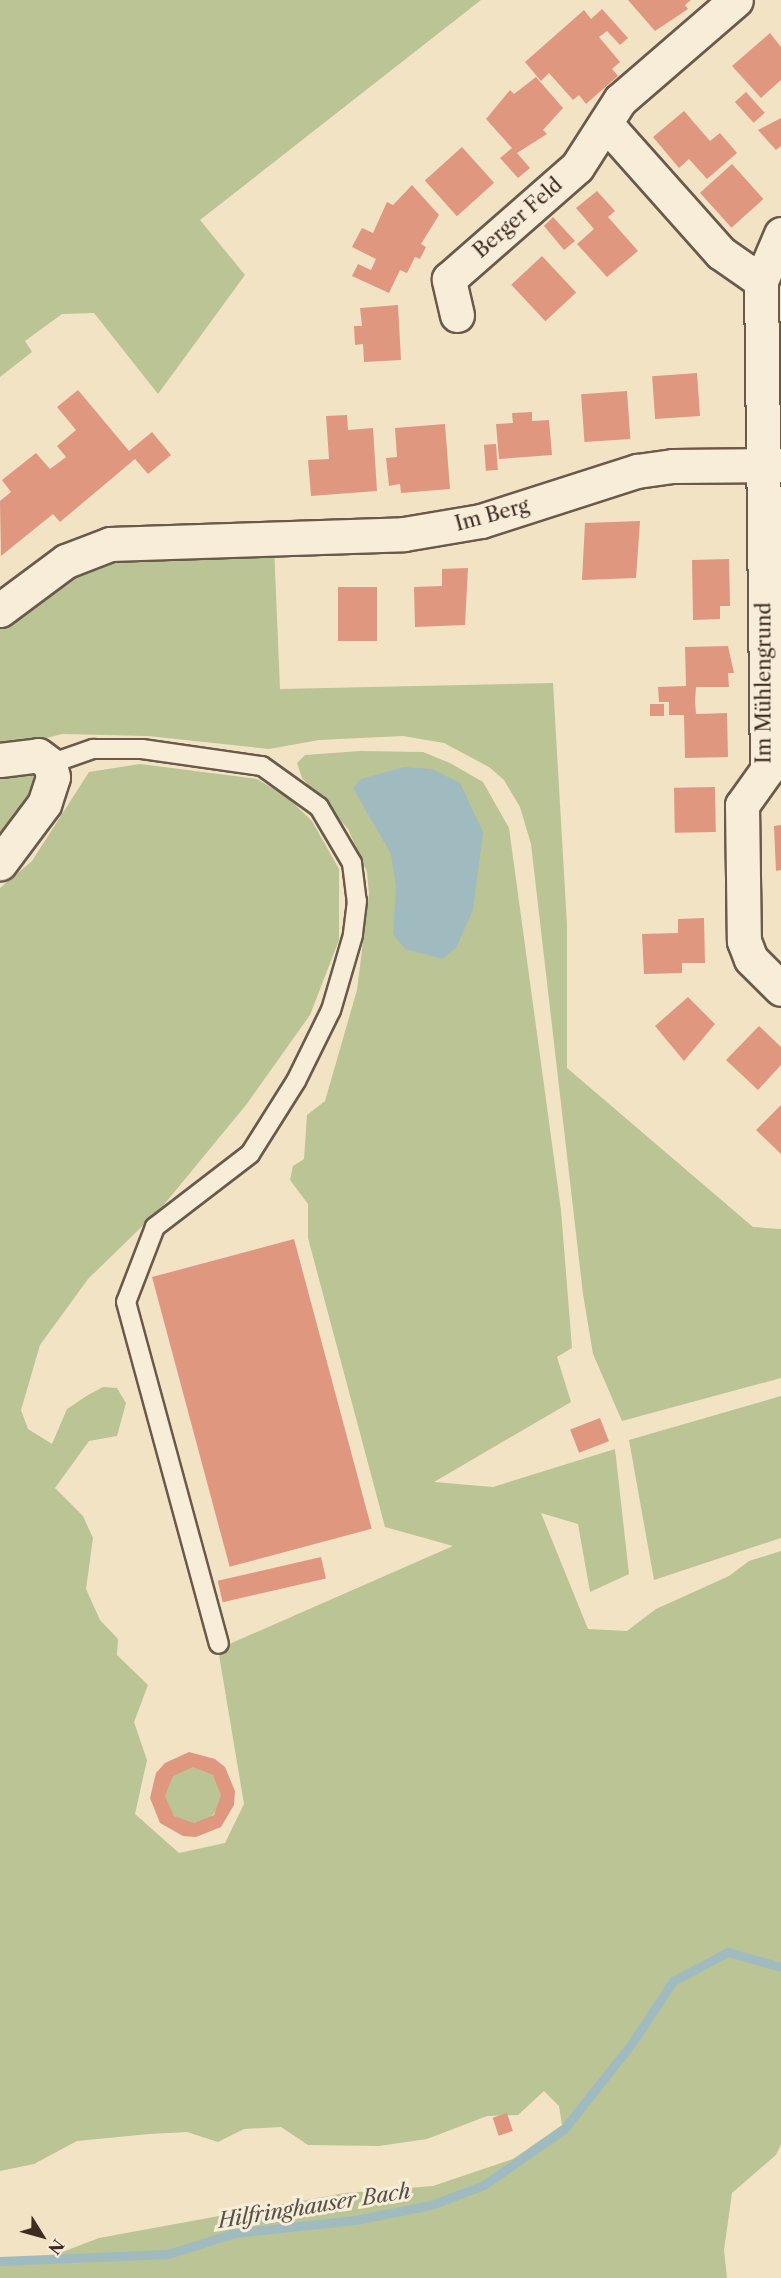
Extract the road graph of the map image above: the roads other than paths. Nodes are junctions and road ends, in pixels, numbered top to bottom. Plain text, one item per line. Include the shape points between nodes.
1 (736, 0) edge
2 (606, 124) junction
3 (781, 234) edge
4 (761, 281) junction
5 (458, 315) dead end
6 (773, 465) edge
7 (0, 610) edge
8 (0, 760) edge
9 (50, 764) junction
10 (0, 863) edge
11 (781, 989) edge
12 (219, 1644) dead end

1 - 2 street, Berger Feld via 620,100
2 - 4 street via 721,253
2 - 5 street, Berger Feld via 577,166 449,279
3 - 4 street
4 - 6 street
6 - 7 street, Im Berg via 638,471 481,521 404,534 110,544 66,561
6 - 11 street, Im Mühlengrund via 767,770 742,804 744,941 751,959
8 - 9 street via 28,753
9 - 10 street via 52,788 45,804
9 - 12 lane via 93,748 142,748 262,766 319,807 352,863 357,901 353,935 331,1010 296,1081 250,1154 155,1227 126,1302

